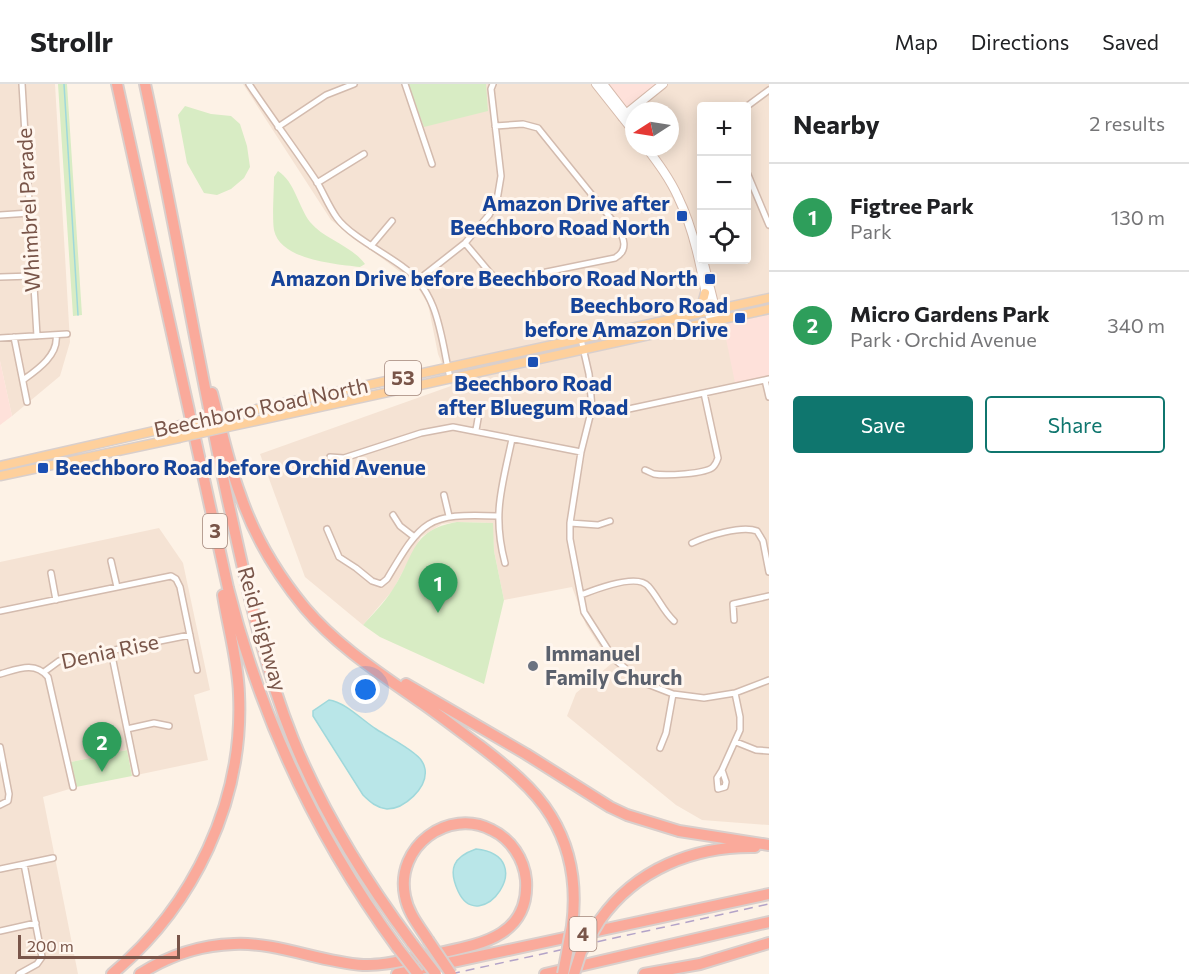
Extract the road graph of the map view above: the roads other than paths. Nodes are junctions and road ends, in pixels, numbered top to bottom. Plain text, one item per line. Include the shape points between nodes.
1 (22, 84) edge
2 (117, 84) edge
3 (145, 84) edge
4 (249, 84) edge
5 (354, 84) edge
6 (405, 84) edge
7 (493, 84) edge
8 (596, 84) edge
9 (603, 84) edge
10 (663, 84) edge
11 (769, 90) edge
12 (751, 104) edge
13 (624, 115) junction
14 (495, 126) junction
15 (278, 127) junction
16 (364, 154) dead end
17 (652, 156) edge
18 (658, 156) edge
19 (432, 164) dead end
20 (751, 180) edge
21 (317, 183) junction
22 (497, 200) junction
23 (168, 201) junction
24 (522, 208) dead end
25 (30, 213) junction
26 (0, 215) edge
27 (393, 221) dead end
28 (769, 225) edge
29 (697, 237) edge
30 (465, 243) junction
31 (371, 246) junction
32 (704, 264) edge
33 (33, 276) junction
34 (0, 277) edge
35 (418, 280) junction
36 (705, 293) junction
37 (769, 298) edge
38 (769, 309) edge
39 (712, 310) junction
40 (688, 315) junction
41 (714, 321) junction
42 (67, 334) dead end
43 (56, 335) junction
44 (37, 336) junction
45 (15, 337) junction
46 (0, 338) edge
47 (581, 339) junction
48 (582, 349) junction
49 (448, 368) junction
50 (450, 378) junction
51 (767, 379) edge
52 (23, 380) junction
53 (704, 393) junction
54 (769, 397) edge
55 (27, 402) dead end
56 (592, 408) junction
57 (479, 413) dead end
58 (476, 430) junction
59 (512, 439) junction
60 (581, 453) junction
61 (330, 458) dead end
62 (0, 466) edge
63 (645, 470) dead end
64 (656, 474) junction
65 (0, 476) edge
66 (204, 479) junction
67 (657, 483) dead end
68 (444, 495) dead end
69 (393, 515) dead end
70 (449, 516) junction
71 (497, 516) junction
72 (610, 522) dead end
73 (570, 523) junction
74 (327, 530) dead end
75 (413, 536) junction
76 (692, 543) dead end
77 (111, 561) dead end
78 (505, 563) dead end
79 (769, 572) edge
80 (51, 573) dead end
81 (117, 586) junction
82 (580, 595) junction
83 (769, 596) edge
84 (56, 600) junction
85 (0, 611) edge
86 (734, 620) dead end
87 (674, 621) dead end
88 (190, 635) junction
89 (111, 651) junction
90 (357, 656) junction
91 (197, 670) dead end
92 (44, 672) junction
93 (0, 674) edge
94 (769, 680) edge
95 (735, 693) junction
96 (674, 694) junction
97 (169, 726) dead end
98 (127, 729) junction
99 (736, 741) junction
100 (0, 747) edge
101 (660, 748) dead end
102 (769, 751) edge
103 (722, 770) dead end
104 (136, 773) dead end
105 (73, 787) dead end
106 (0, 805) edge
107 (769, 847) edge
108 (53, 858) dead end
109 (24, 864) junction
110 (0, 869) edge
111 (769, 894) edge
112 (769, 922) edge
113 (36, 923) junction
114 (0, 931) edge
115 (769, 943) edge
116 (396, 947) junction
117 (19, 974) edge
118 (112, 974) edge
119 (140, 974) edge
120 (397, 974) edge
121 (411, 974) edge
122 (418, 974) edge
123 (436, 974) edge
124 (451, 974) edge
125 (545, 974) edge
126 (563, 974) edge
127 (574, 974) edge
128 (644, 974) edge

1 - 25 street, Whimbrel Parade
2 - 66 highway, Reid Highway / 3
3 - 23 highway, Reid Highway / 3
4 - 15 street
5 - 15 street via 326,95
6 - 19 street
7 - 14 street
8 - 13 street
9 - 13 street
10 - 13 street
11 - 12 street
14 - 22 street via 501,176
14 - 30 street via 523,124 538,128 617,226 624,249 615,258 502,281
15 - 21 street
16 - 21 street
17 - 36 street via 671,182 682,207
18 - 29 street via 684,198
20 - 28 street
21 - 31 street via 338,220
22 - 24 street
22 - 30 street
23 - 90 highway via 205,366 239,494 251,524 268,557 307,610
23 - 123 highway, Reid Highway / 3, bridge via 210,418 253,616 271,679 326,810 370,885
25 - 26 street
25 - 33 street, Whimbrel Parade
27 - 31 street
30 - 35 street
31 - 35 street
32 - 39 street
33 - 34 street
33 - 44 street, Whimbrel Parade
35 - 49 street via 433,305
36 - 39 street
36 - 40 main road via 702,304
37 - 39 main road, Beechboro Road North / 53
38 - 41 main road, Beechboro Road North / 53
39 - 40 main road, Beechboro Road North / 53
39 - 41 street
40 - 47 main road, Beechboro Road North / 53
41 - 48 main road, Beechboro Road North / 53
42 - 43 street
43 - 44 street
43 - 52 street via 47,363
44 - 45 street
45 - 46 street
45 - 52 street
47 - 48 street
47 - 49 main road, Beechboro Road North / 53
48 - 50 main road, Beechboro Road North / 53
48 - 56 street
49 - 50 street
49 - 62 main road, Beechboro Road North / 53, bridge
50 - 65 main road, Beechboro Road North / 53, bridge
51 - 53 street
51 - 54 street
52 - 55 street
53 - 56 street via 624,410
53 - 64 street via 716,464 703,472
56 - 60 street
57 - 58 street
58 - 59 street
58 - 61 street via 439,429 345,458
59 - 60 street
59 - 71 street
60 - 73 street
63 - 64 street
64 - 67 street
66 - 116 highway, Reid Highway / 3 via 236,620 267,715 308,806
66 - 118 highway via 239,692 239,734 232,776 214,837 184,894 152,936
68 - 70 street
69 - 75 street
70 - 71 street
70 - 75 street via 432,522
71 - 78 street
72 - 73 street
73 - 82 street
74 - 75 street via 339,557 381,584
76 - 79 street via 750,528 758,531
77 - 81 street
80 - 84 street
81 - 84 street
81 - 88 street via 171,576 176,579
82 - 87 street via 639,580
82 - 96 street via 584,612 614,659 642,682
83 - 86 street via 733,604
84 - 85 street
88 - 89 street, Denia Rise
88 - 91 street
89 - 92 street, Denia Rise via 59,661
89 - 98 street
90 - 107 highway via 610,807 661,826
90 - 126 highway, bridge via 489,753 527,786 551,816 567,850 574,888
92 - 93 street, Denia Rise via 34,667
92 - 105 street via 52,687
94 - 95 street
95 - 96 street via 704,698
95 - 99 street via 740,717
96 - 101 street
97 - 98 street via 154,723
98 - 104 street
99 - 102 street
99 - 103 street
100 - 106 street via 9,794 8,801
107 - 127 highway, bridge via 718,849 675,860 636,882 600,920
108 - 109 street
109 - 110 street
109 - 113 street
111 - 120 highway, 4
112 - 125 highway, 4
113 - 114 street
113 - 117 street via 42,957
115 - 128 highway via 700,964
116 - 121 highway, bridge
116 - 122 highway, bridge
119 - 124 highway, bridge via 181,954 216,945 270,946 366,965 388,964 490,941 512,924 521,909 525,873 519,855 501,835 476,824 457,824 432,833 413,852 404,878 411,914 428,940

